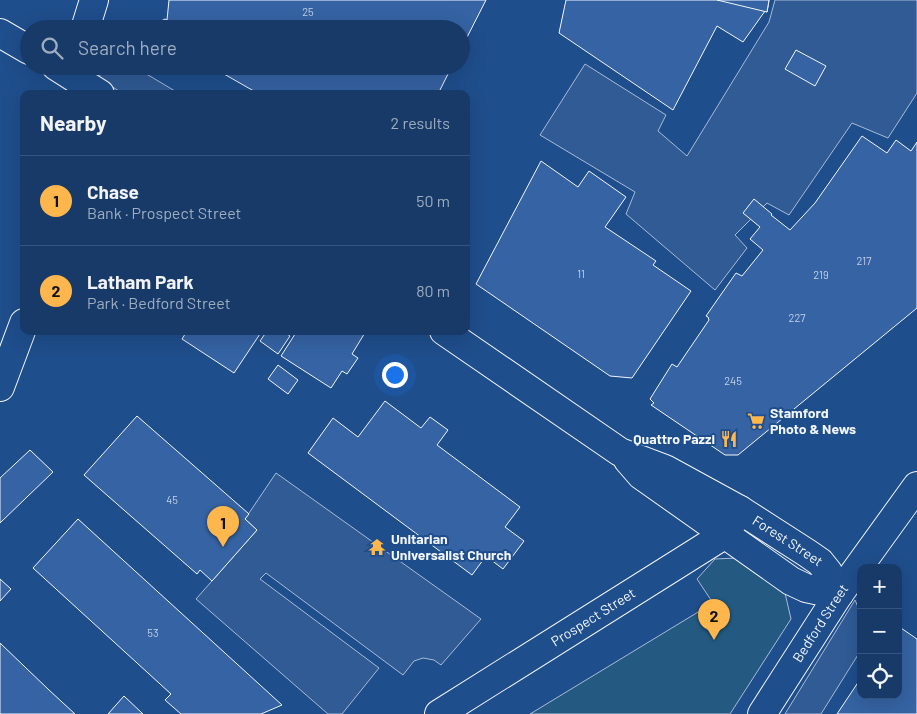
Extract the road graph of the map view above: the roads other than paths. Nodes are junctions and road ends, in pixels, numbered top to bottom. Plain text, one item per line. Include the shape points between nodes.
1 (94, 0) edge
2 (88, 20) edge
3 (0, 34) edge
4 (20, 45) edge
5 (70, 75) edge
6 (94, 90) edge
7 (20, 334) edge
8 (450, 335) edge
9 (0, 387) edge
10 (620, 452) junction
11 (917, 486) edge
12 (740, 510) junction
13 (724, 535) junction
14 (839, 594) junction
15 (439, 714) edge
16 (762, 714) edge

1 - 2 street
3 - 4 street
5 - 6 street
7 - 9 street
8 - 10 street, Forest Street
10 - 12 street, Forest Street via 665,469
10 - 13 street, Forest Street via 641,475
11 - 14 street, Bedford Street
12 - 13 street, Prospect Street
12 - 14 street, Forest Street via 820,562
13 - 14 street, Forest Street via 791,581 820,592
13 - 15 street, Prospect Street
14 - 16 street, Bedford Street

